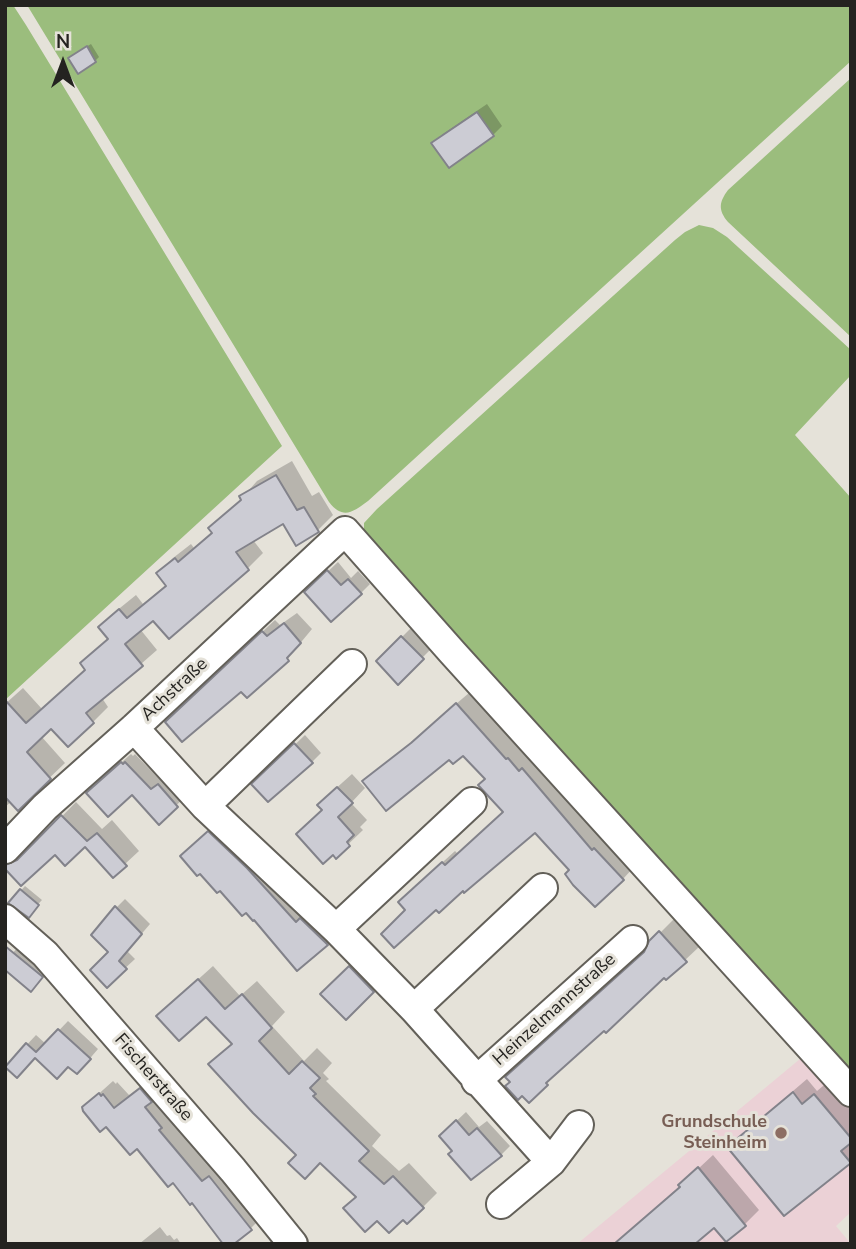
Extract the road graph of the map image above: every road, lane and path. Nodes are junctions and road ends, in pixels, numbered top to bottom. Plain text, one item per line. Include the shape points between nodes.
1 (352, 664) dead end
2 (134, 729) junction
3 (472, 802) dead end
4 (205, 806) junction
5 (5, 849) edge
6 (543, 887) dead end
7 (5, 919) edge
8 (336, 929) junction
9 (633, 940) dead end
10 (414, 1009) junction
11 (476, 1080) junction
12 (851, 1091) edge
13 (579, 1125) dead end
14 (551, 1162) junction
15 (501, 1204) dead end
16 (287, 1242) edge

1 - 4 street
2 - 4 street
2 - 5 street, Achstraße via 45,807
2 - 12 street, Achstraße via 345,531
3 - 8 street
4 - 8 street
6 - 10 street
7 - 16 street, Fischerstraße via 45,954 233,1170
8 - 10 street
9 - 11 street, Heinzelmannstraße
10 - 11 street
11 - 14 street
13 - 14 street
14 - 15 street

